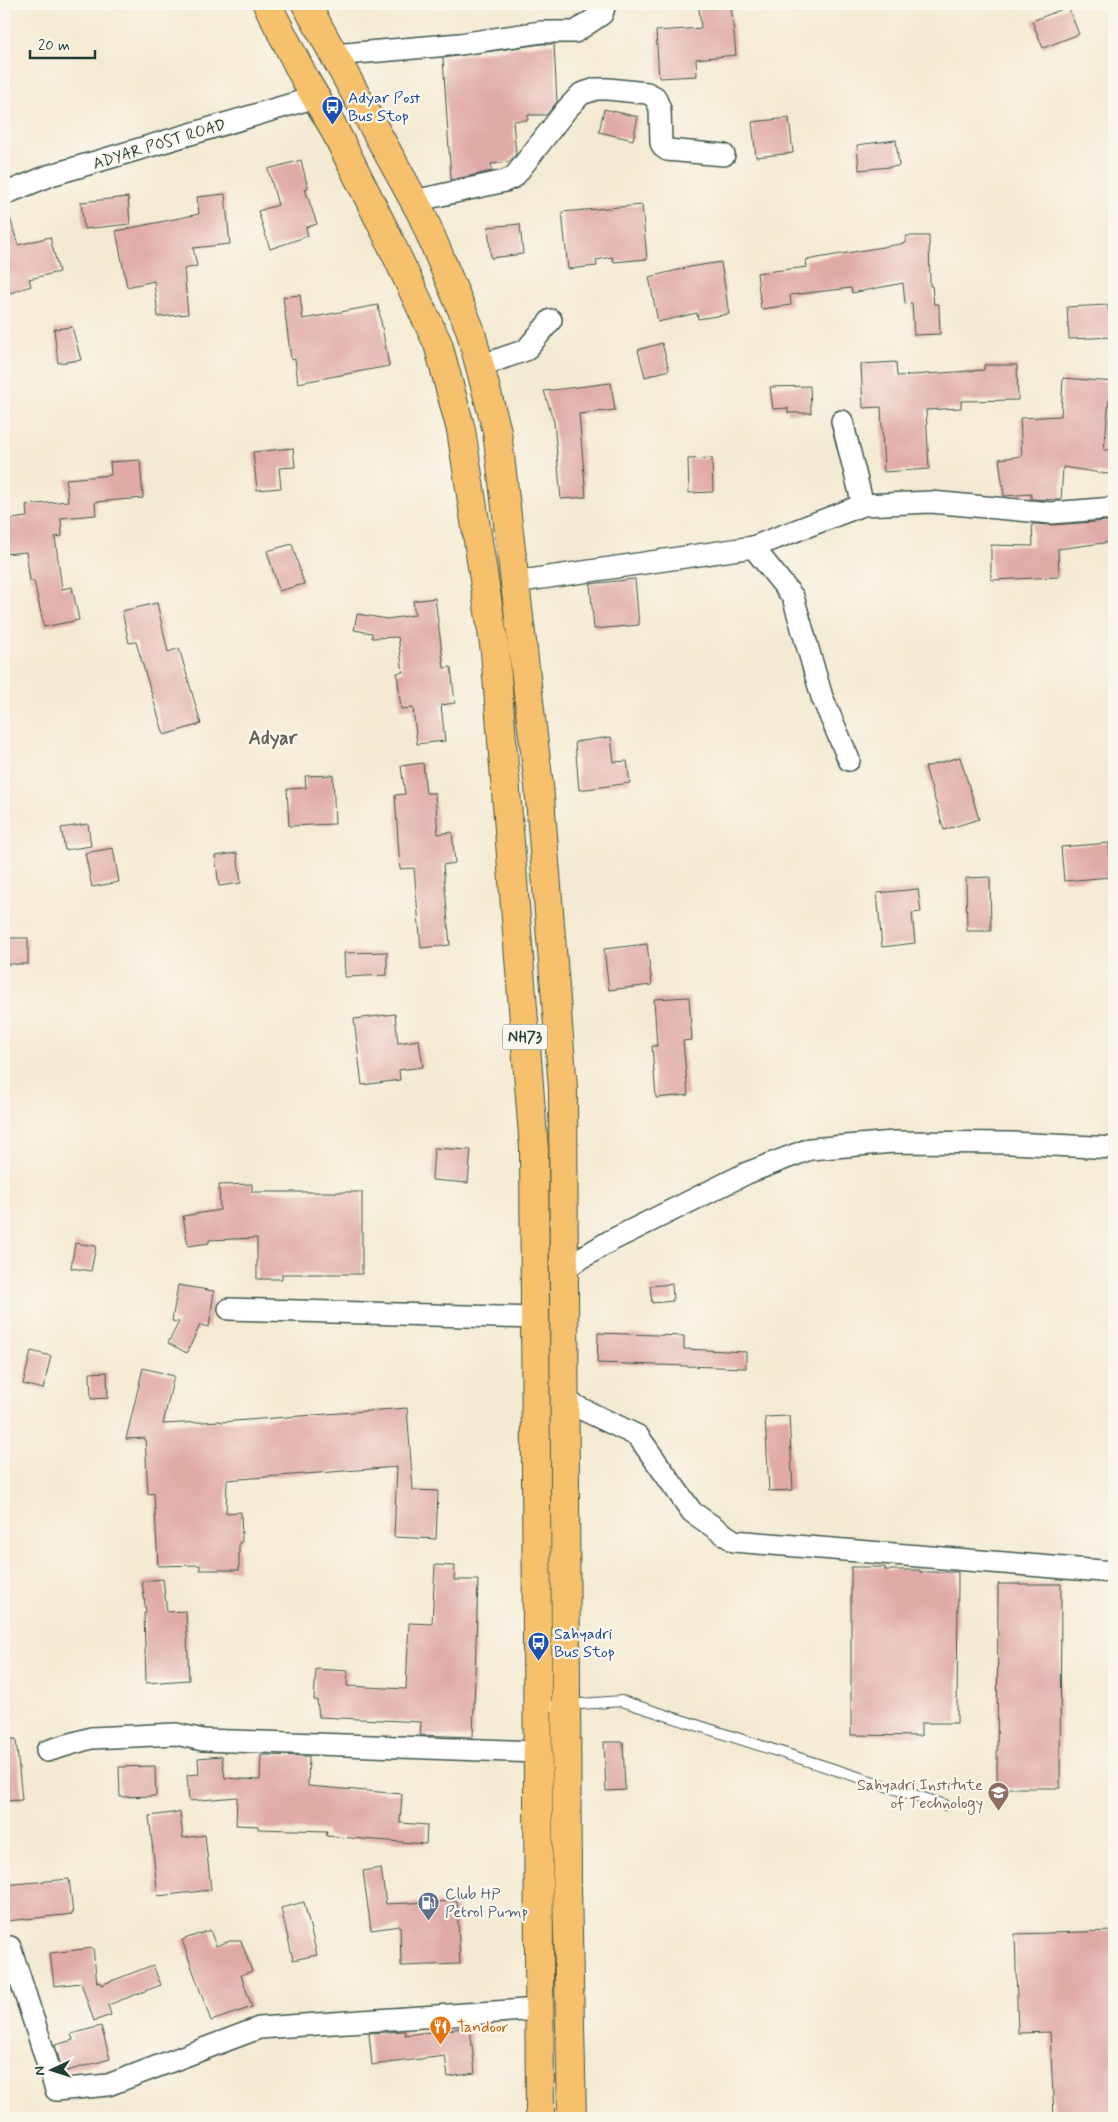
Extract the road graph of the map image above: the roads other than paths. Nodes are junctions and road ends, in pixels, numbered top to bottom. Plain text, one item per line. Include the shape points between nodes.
1 (267, 4) edge
2 (306, 4) edge
3 (605, 4) edge
4 (334, 55) junction
5 (316, 97) junction
6 (724, 155) dead end
7 (4, 194) edge
8 (414, 201) junction
9 (551, 320) dead end
10 (480, 366) junction
11 (842, 421) dead end
12 (864, 505) junction
13 (1114, 508) edge
14 (753, 546) junction
15 (514, 582) junction
16 (849, 760) dead end
17 (1114, 1148) edge
18 (563, 1269) junction
19 (229, 1309) dead end
20 (535, 1318) junction
21 (564, 1400) junction
22 (1114, 1572) edge
23 (566, 1705) junction
24 (539, 1707) junction
25 (47, 1751) dead end
26 (539, 1752) junction
27 (945, 1805) dead end
28 (10, 1947) dead end
29 (540, 2009) junction
30 (540, 2118) edge
31 (572, 2118) edge

1 - 5 highway, NH73
2 - 4 highway, NH73
3 - 4 street via 602,14 575,32 541,32 460,44
4 - 8 highway, NH73
5 - 7 street, ADYAR POST ROAD via 50,175
5 - 20 highway, NH73 via 381,222 438,344 461,430 495,651 534,1148
6 - 8 street via 663,148 659,102 655,97 647,93 596,89 582,94 566,110 514,177
8 - 10 highway, NH73 via 470,329
9 - 10 street via 526,350
10 - 15 highway, NH73 via 497,431
11 - 12 street
12 - 13 street via 931,502 1051,513
12 - 14 street
14 - 15 street
14 - 16 street via 793,597 822,698
15 - 18 highway, NH73 via 539,786 563,1088
17 - 18 street via 894,1142 810,1149 747,1172 610,1241
18 - 21 highway, NH73
19 - 20 street
20 - 24 highway, NH73
21 - 22 street via 638,1436 692,1512 734,1541
21 - 23 highway, NH73
23 - 24 lane
23 - 27 lane via 622,1701
23 - 31 highway, NH73
24 - 26 highway, NH73
25 - 26 street via 91,1738 176,1734 203,1740
26 - 29 highway, NH73
28 - 29 street via 56,2090 108,2085 259,2028
29 - 30 highway, NH73

